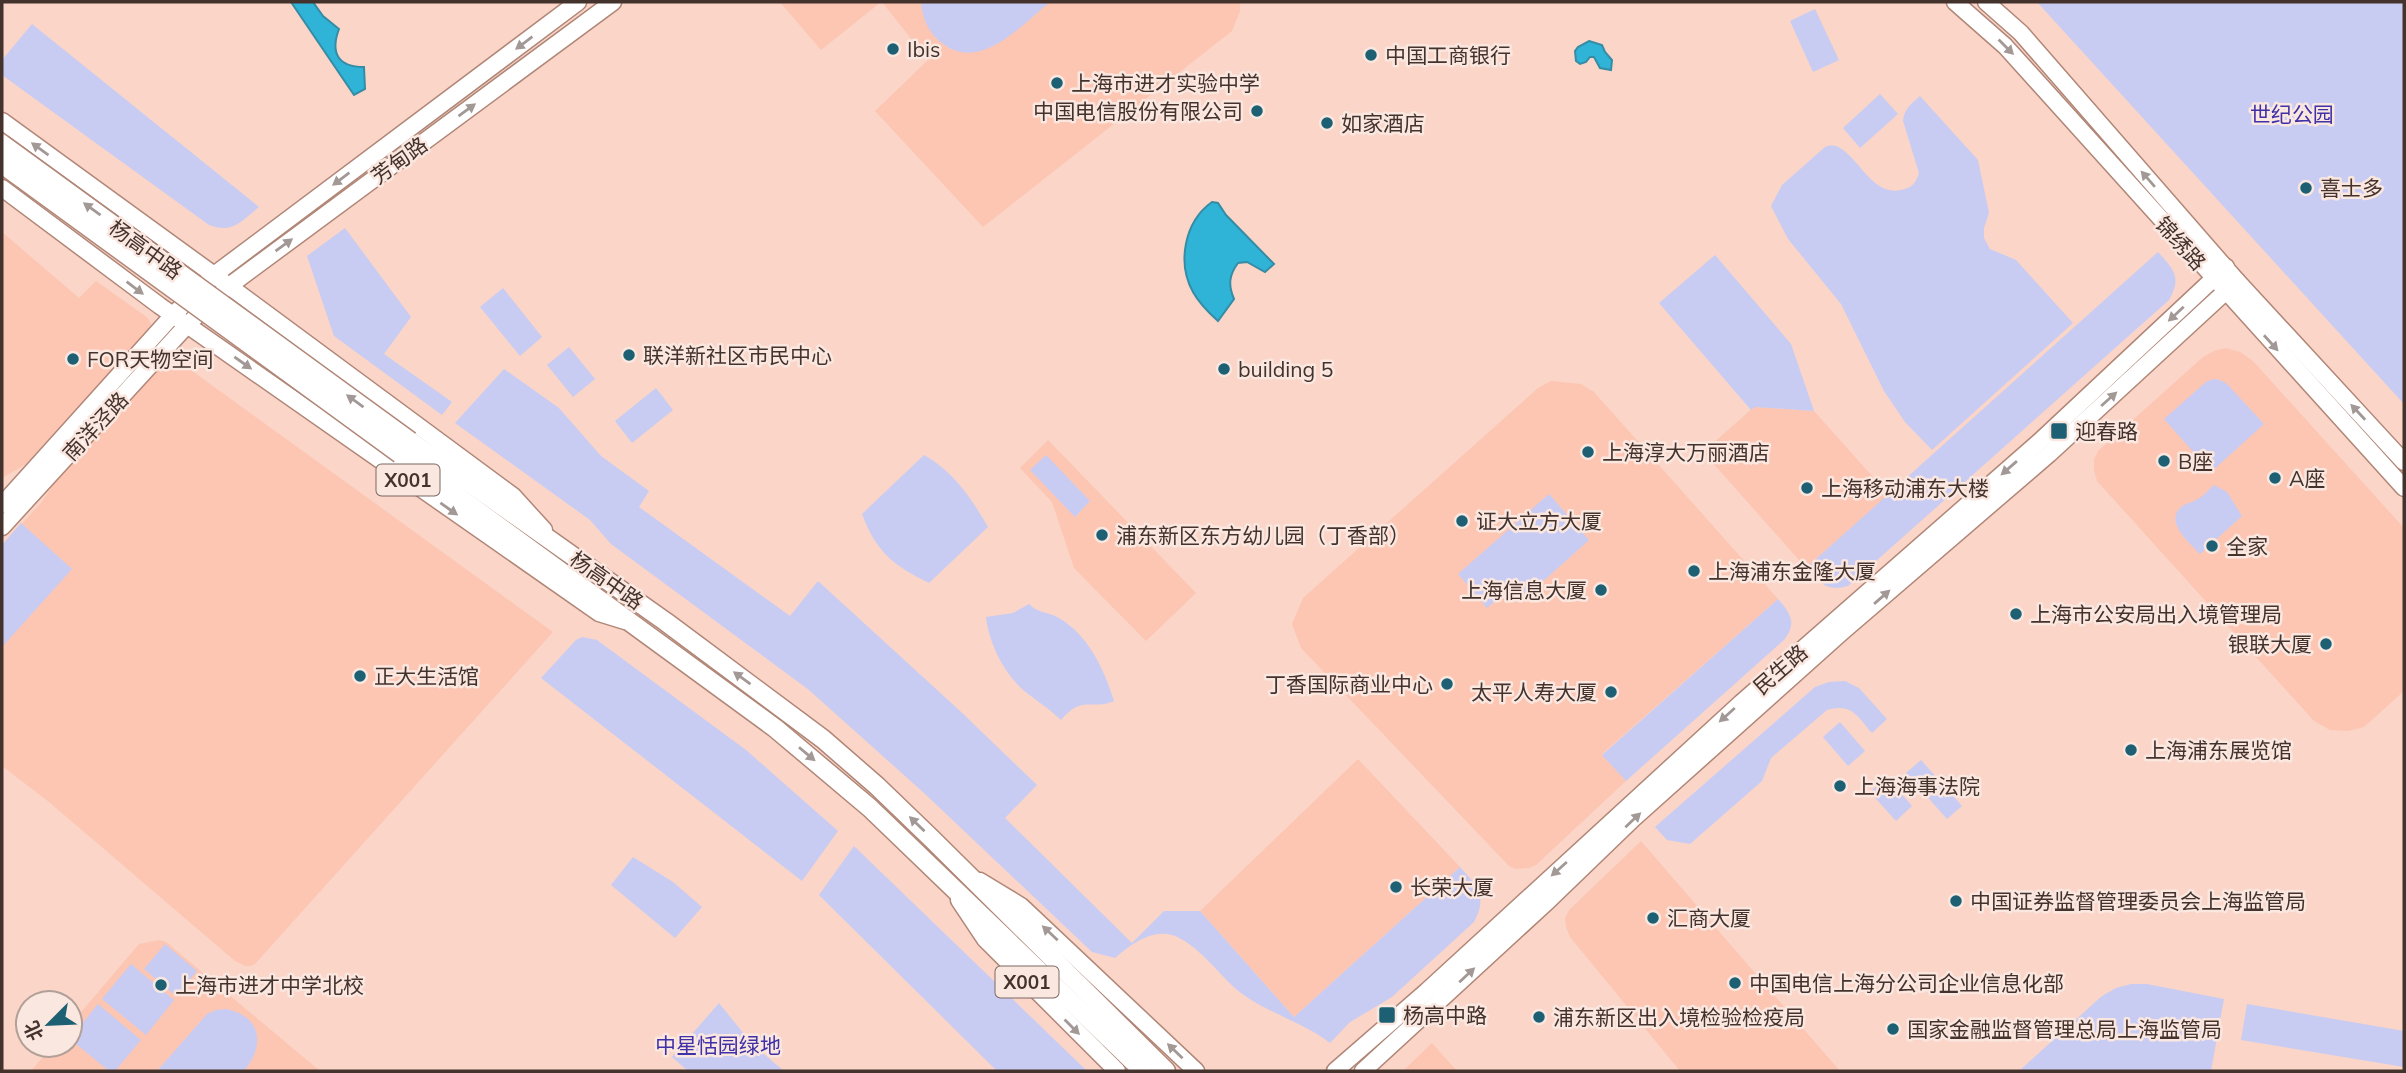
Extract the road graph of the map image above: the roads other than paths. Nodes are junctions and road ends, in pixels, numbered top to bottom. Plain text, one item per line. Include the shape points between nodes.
1 (578, 2) edge
2 (614, 2) edge
3 (1955, 2) edge
4 (1986, 2) edge
5 (2, 121) edge
6 (2, 144) edge
7 (2, 164) edge
8 (2, 188) edge
9 (2219, 273) junction
10 (214, 275) junction
11 (2232, 287) junction
12 (234, 290) junction
13 (173, 314) junction
14 (188, 324) junction
15 (405, 447) junction
16 (2404, 462) edge
17 (2404, 488) edge
18 (2, 505) edge
19 (2, 527) edge
20 (557, 545) junction
21 (635, 624) junction
22 (965, 872) junction
23 (948, 883) junction
24 (1117, 1071) edge
25 (1143, 1071) edge
26 (1166, 1071) edge
27 (1196, 1071) edge
28 (1335, 1071) edge
29 (1363, 1071) edge

1 -> 10 main road, 芳甸路
12 -> 2 main road, 芳甸路
3 -> 9 main road, 锦绣路 via 2005,46
9 -> 4 main road, 锦绣路 via 2021,33
10 -> 5 main road, 杨高中路
15 -> 6 highway, 杨高中路 / X001, bridge
7 - 15 highway, 杨高中路 / X001, bridge
8 -> 13 main road, 杨高中路 / X001
9 - 11 main road, 锦绣路
9 -> 28 main road, 民生路 via 2049,433 1731,711
10 - 12 main road, 杨高中路
10 - 13 main road, 芳甸路
16 -> 11 main road, 锦绣路
11 -> 17 main road, 锦绣路
29 -> 11 main road, 民生路 via 1634,818
12 - 14 main road, 芳甸路
12 - 20 main road, X001 via 513,496
13 - 14 main road, 杨高中路 / X001
13 - 18 main road, 南洋泾路
14 - 19 main road, 南洋泾路
14 -> 21 main road, 杨高中路 / X001 via 599,613
15 - 20 highway, 杨高中路
15 - 21 highway, 杨高中路 / X001
22 -> 20 highway, 杨高中路 / X001 via 823,739
21 -> 23 highway, 杨高中路 / X001 via 775,727
22 - 26 highway, 杨高中路 / X001
27 -> 22 main road, X001 via 1021,906
23 -> 24 main road, 杨高中路 / X001 via 985,939
23 - 25 highway, 杨高中路 / X001

